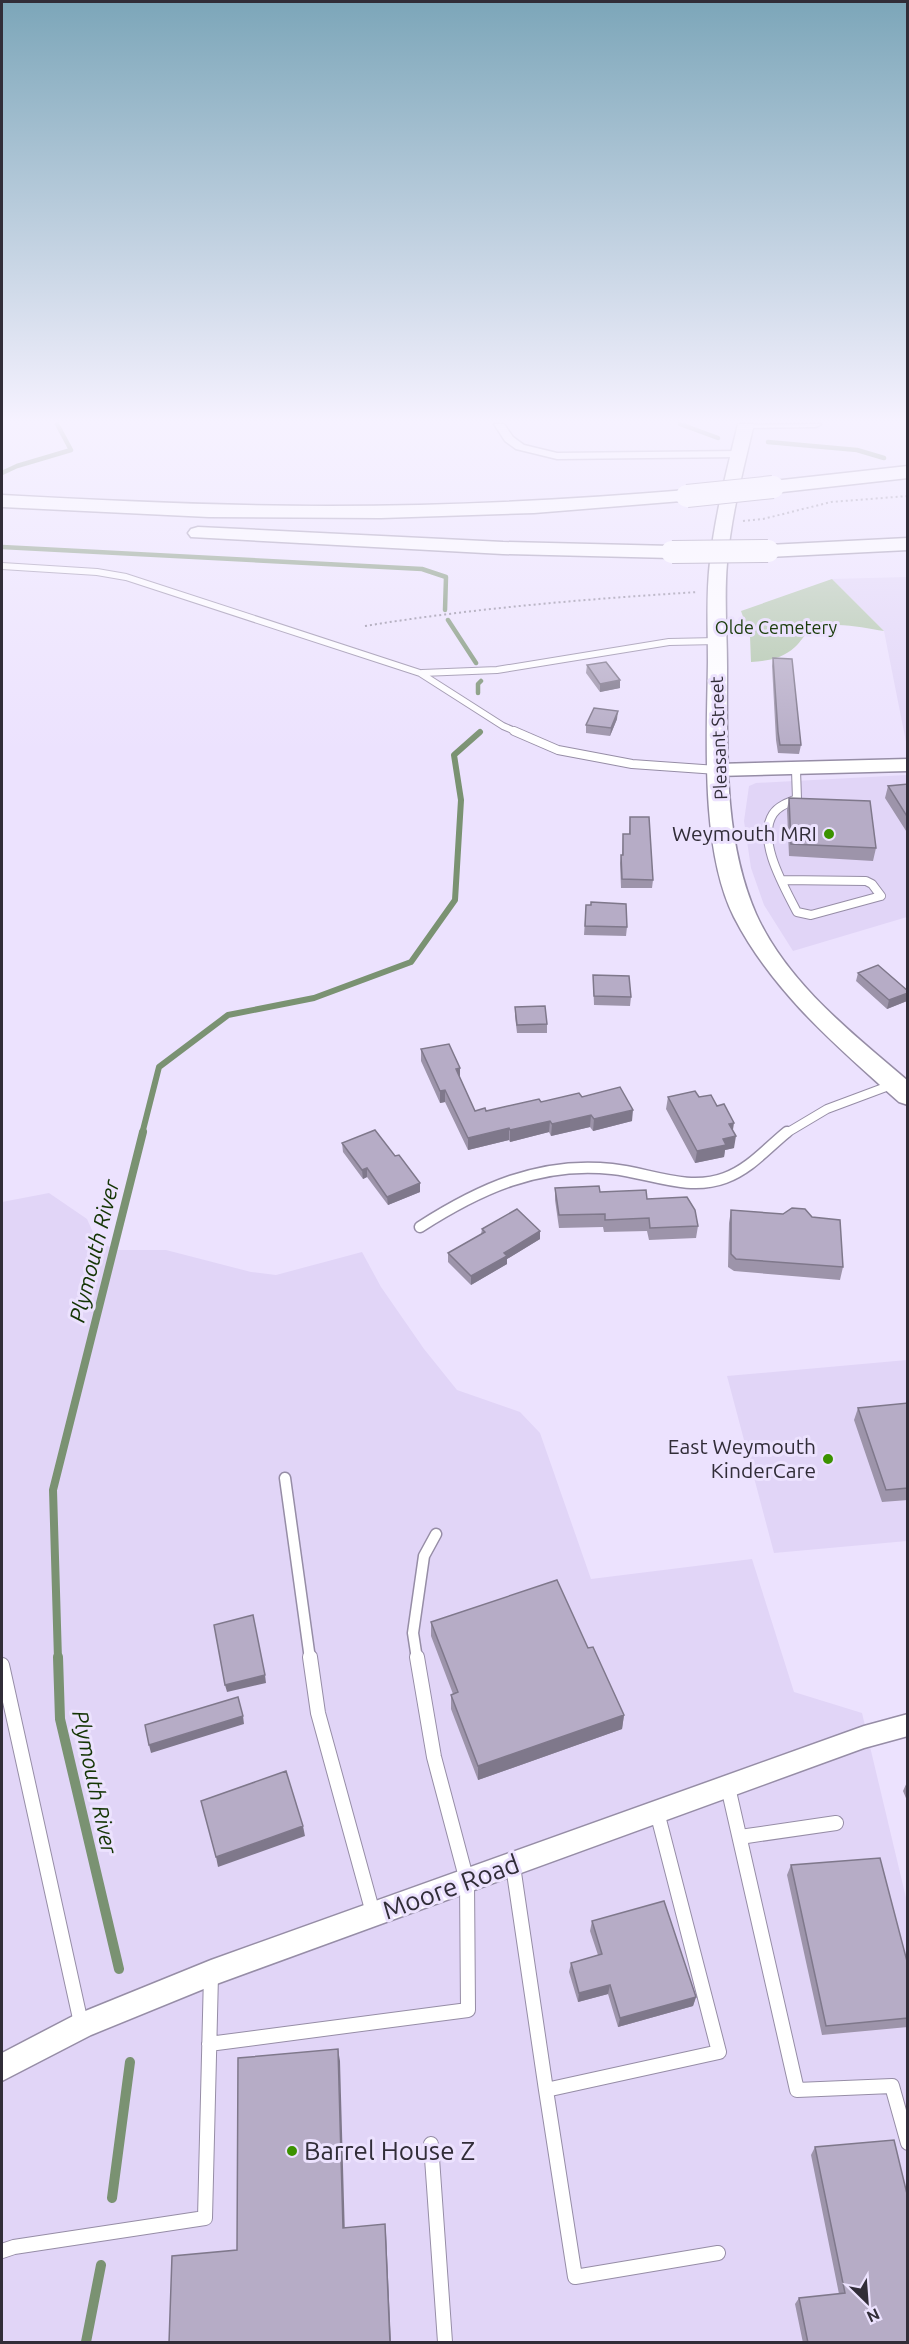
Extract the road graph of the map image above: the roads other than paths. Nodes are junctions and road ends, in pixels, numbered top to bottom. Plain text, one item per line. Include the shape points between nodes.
1 (210, 533) edge
2 (722, 533) edge
3 (908, 544) edge
4 (2, 566) edge
5 (717, 641) junction
6 (420, 673) junction
7 (908, 765) edge
8 (717, 770) junction
9 (796, 770) junction
10 (782, 880) junction
11 (901, 1090) edge
12 (420, 1227) dead end
13 (285, 1478) dead end
14 (436, 1534) dead end
15 (2, 1665) edge
16 (908, 1725) edge
17 (728, 1787) junction
18 (657, 1812) junction
19 (836, 1823) dead end
20 (740, 1837) junction
21 (513, 1864) junction
22 (467, 1881) junction
23 (374, 1916) junction
24 (211, 1972) junction
25 (82, 2025) junction
26 (209, 2044) junction
27 (2, 2068) edge
28 (546, 2090) junction
29 (908, 2143) edge
30 (431, 2144) dead end
31 (2, 2251) edge
32 (718, 2253) dead end
33 (445, 2343) edge

1 - 3 highway, bridge via 672,552
2 - 5 main road, Pleasant Street
4 - 6 lane via 120,575
5 - 6 lane via 663,643 497,670
5 - 8 main road, Pleasant Street
6 - 8 lane via 503,726 558,750 632,764
7 - 9 street
8 - 9 street
8 - 11 main road, Pleasant Street via 728,868 745,915 765,950 826,1023
9 - 10 lane via 797,798 774,811 767,825 772,857
10 - 10 lane via 801,914 811,915 881,896 866,881
11 - 12 lane via 822,1112 790,1130 736,1176 687,1183 611,1169 546,1171 488,1187
13 - 23 lane via 318,1713
14 - 22 lane via 424,1556 413,1633 434,1757
15 - 25 lane
16 - 17 street, Moore Road
17 - 18 street, Moore Road
17 - 20 lane
18 - 21 street, Moore Road
18 - 28 lane via 719,2052
19 - 20 lane
20 - 29 lane via 797,2090 892,2086
21 - 22 street, Moore Road
21 - 28 lane
22 - 23 street, Moore Road
22 - 26 lane via 468,2010
23 - 24 street, Moore Road
24 - 25 street, Moore Road
24 - 26 lane
25 - 27 street, Moore Road
26 - 31 lane via 205,2218
28 - 32 lane via 575,2277
30 - 33 lane

